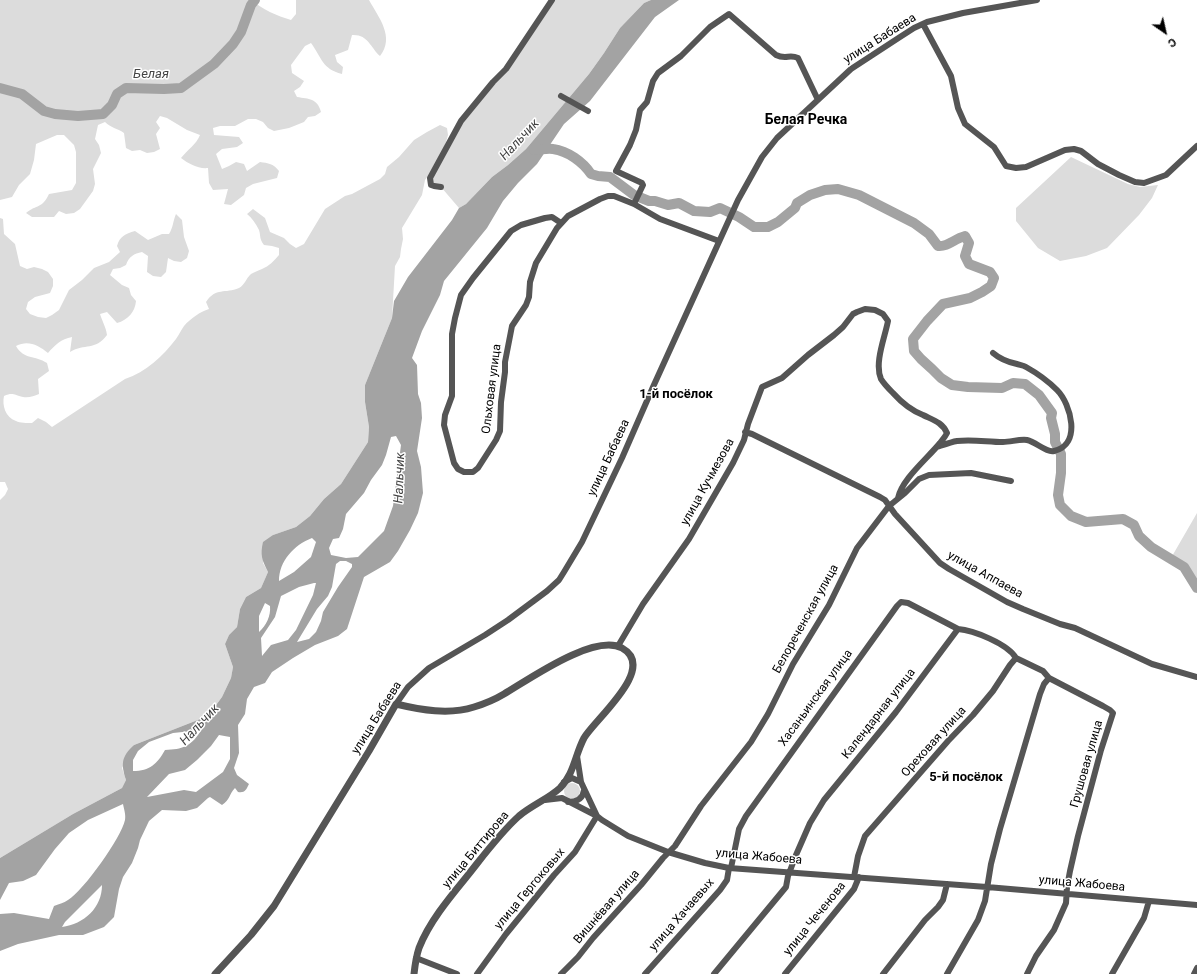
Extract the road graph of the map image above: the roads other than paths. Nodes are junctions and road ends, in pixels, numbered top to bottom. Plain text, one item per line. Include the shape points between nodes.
1 (552, 0) edge
2 (1037, 0) edge
3 (923, 24) junction
4 (563, 96) dead end
5 (818, 100) junction
6 (588, 110) dead end
7 (1197, 146) edge
8 (441, 187) dead end
9 (635, 203) junction
10 (561, 223) junction
11 (719, 241) junction
12 (993, 353) dead end
13 (745, 432) junction
14 (937, 447) junction
15 (1011, 480) dead end
16 (897, 499) junction
17 (889, 506) junction
18 (958, 629) junction
19 (618, 646) junction
20 (1016, 658) junction
21 (1197, 676) edge
22 (1049, 678) junction
23 (396, 704) junction
24 (577, 756) junction
25 (582, 784) junction
26 (562, 785) junction
27 (562, 798) junction
28 (538, 802) junction
29 (568, 802) junction
30 (597, 816) junction
31 (668, 852) junction
32 (730, 868) junction
33 (790, 872) junction
34 (857, 877) junction
35 (947, 884) junction
36 (987, 887) junction
37 (1066, 894) junction
38 (1149, 901) junction
39 (1197, 905) edge
40 (416, 958) junction
41 (1197, 968) edge
42 (215, 974) edge
43 (414, 974) edge
44 (457, 974) edge
45 (477, 974) edge
46 (561, 974) edge
47 (645, 974) edge
48 (714, 974) edge
49 (785, 974) edge
50 (883, 974) edge
51 (946, 974) edge
52 (1027, 974) edge
53 (1112, 974) edge
54 (1194, 974) edge

1 - 8 street via 506,69 457,128 430,176 431,184
2 - 3 street, улица Бабаева via 964,13
3 - 5 street, улица Бабаева via 859,63
3 - 7 street via 951,76 963,121 994,147 1009,167 1026,167 1065,150 1074,149 1119,175 1144,183 1166,174
4 - 6 street
5 - 9 street via 798,58 782,58 729,14 710,27 681,56 658,73 653,81 647,102 640,110 630,145 616,171 642,183
5 - 11 street, улица Бабаева via 770,146 738,200
9 - 10 street, Ольховая улица via 608,196 568,216
9 - 11 street, Ольховая улица via 660,219
10 - 10 street, Ольховая улица via 536,263 526,305 512,326 505,362 500,431 478,468 473,472 464,472 454,463 444,425 452,396 454,318 462,295 511,232 530,222 545,218 552,217
11 - 23 street, улица Бабаева via 612,478 582,542 562,576 547,591 508,620 429,668 408,687
12 - 14 street via 1000,359 1025,366 1053,386 1066,403 1071,426 1070,439 1062,448 1052,452 1024,440 958,441
13 - 14 street, улица Кучмезова via 762,387 782,378 817,347 834,336 853,314 861,310 875,310 883,314 888,321 880,352 881,378 905,405 916,413 937,421 945,428 947,434
13 - 17 street, улица Аппаева via 880,497
13 - 19 street, улица Кучмезова via 733,463 689,539
14 - 16 street, улица Кучмезова via 911,474
15 - 16 street, Белореченская улица via 971,473 929,475 919,479
16 - 17 street, Белореченская улица
17 - 21 street, улица Аппаева via 940,563 1007,602 1075,628 1152,664
17 - 31 street, Белореченская улица via 857,548 837,590 780,688 758,732
18 - 20 street via 980,634 1011,651
18 - 32 street, Хасаньинская улица via 908,603 901,602 897,606 746,816 739,829
18 - 33 street, Календарная улица via 896,712 824,800 810,823
19 - 23 street via 607,645 564,658 499,697 472,708 424,710
19 - 24 street via 632,657 634,669 612,705 585,737
20 - 22 street via 1043,671
20 - 34 street, Ореховая улица via 973,715 865,836 858,856
22 - 36 street via 1044,684 1033,714 1000,829
22 - 37 street, Грушовая улица via 1113,713 1086,804
23 - 42 street, улица Бабаева via 269,912
24 - 25 street, улица Жабоева
24 - 26 street, улица Биттирова via 570,774
25 - 26 street via 572,778
25 - 29 street via 583,794 580,799
25 - 30 street, улица Жабоева
26 - 27 street
26 - 28 street, улица Биттирова
27 - 28 street
27 - 29 street
28 - 40 street, улица Биттирова via 500,836 461,884 441,910
29 - 30 street
30 - 31 street, улица Жабоева via 616,830
30 - 45 street, улица Гергоковых via 575,852 506,934
31 - 32 street, улица Жабоева
31 - 46 street, Вишнёвая улица via 641,886
32 - 33 street, улица Жабоева
32 - 47 street, улица Хачаевых via 727,880 720,890
33 - 34 street, улица Жабоева
33 - 48 street, Календарная улица via 782,893
34 - 35 street, улица Жабоева
34 - 49 street, улица Чеченова via 854,889
35 - 36 street, улица Жабоева
35 - 50 street via 943,900
36 - 37 street, улица Жабоева
36 - 51 street via 978,920
37 - 38 street, улица Жабоева
37 - 52 street via 1064,911
38 - 39 street, улица Жабоева
38 - 53 street via 1144,918
40 - 43 street, улица Биттирова
40 - 44 street
41 - 54 street

